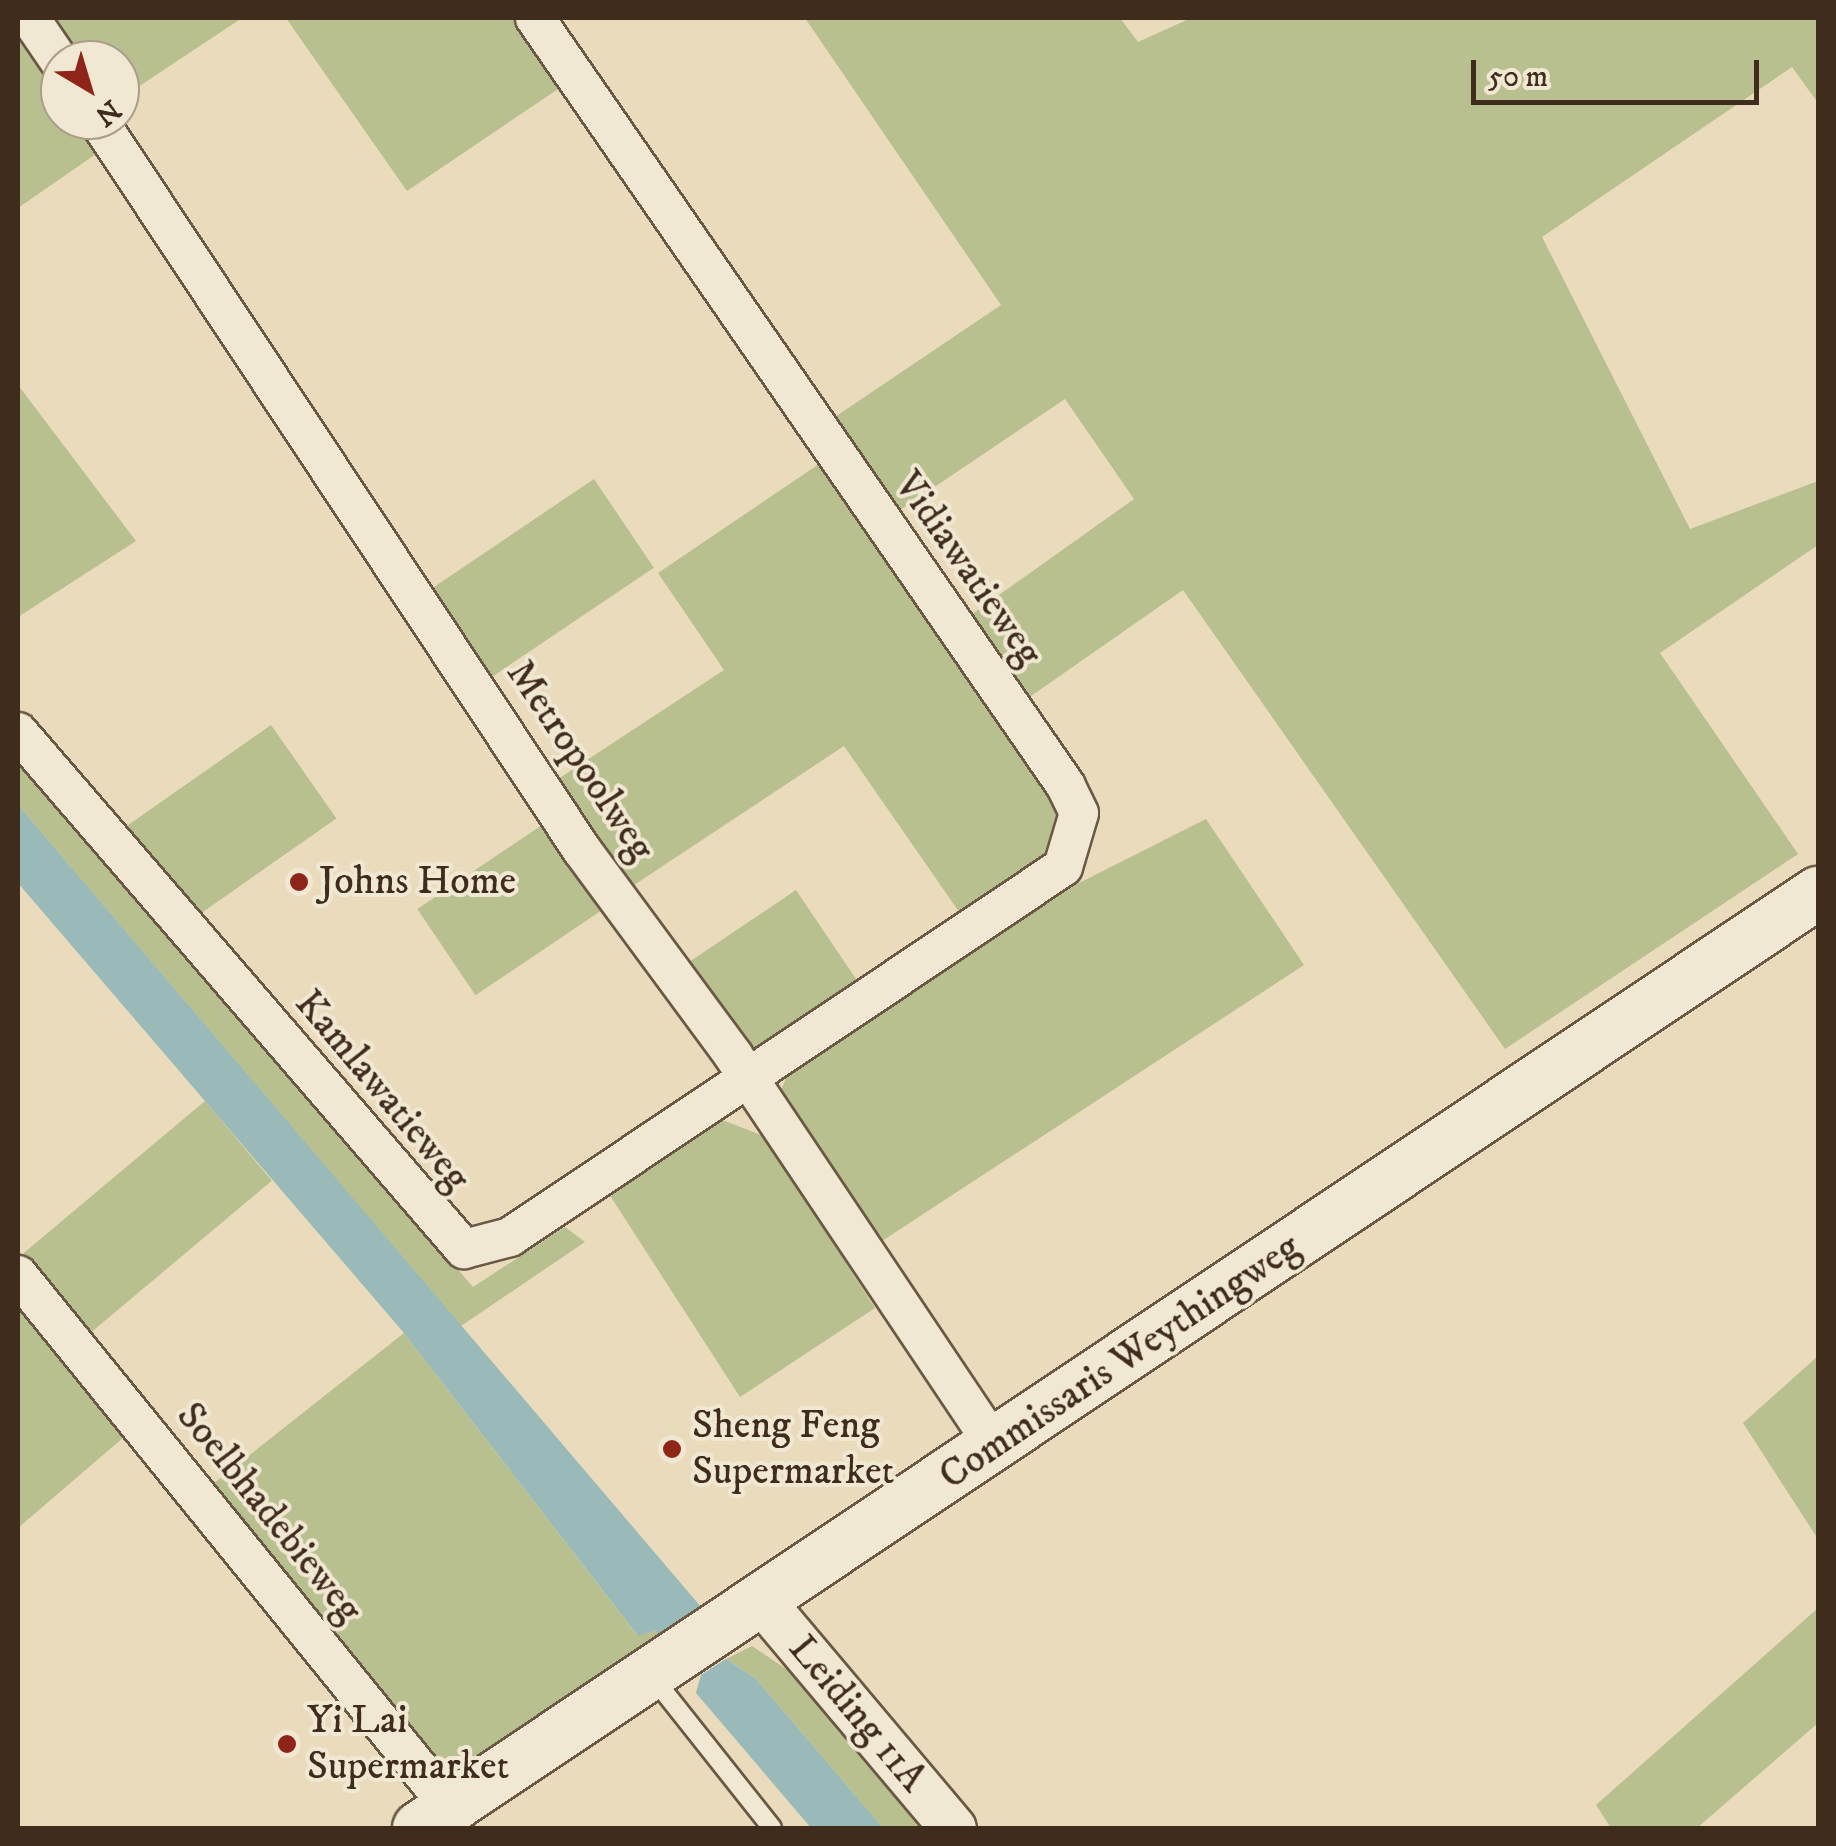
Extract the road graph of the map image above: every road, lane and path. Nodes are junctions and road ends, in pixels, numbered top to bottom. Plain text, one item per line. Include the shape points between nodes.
1 (30, 18) edge
2 (535, 18) edge
3 (45, 40) edge
4 (111, 140) edge
5 (18, 732) edge
6 (1818, 893) edge
7 (746, 1075) junction
8 (18, 1275) edge
9 (994, 1447) junction
10 (742, 1612) junction
11 (661, 1668) junction
12 (435, 1818) edge
13 (772, 1828) edge
14 (953, 1828) edge

1 - 3 street
2 - 7 street, Vidiawatieweg via 1079,813 1062,867
4 - 7 street, Metropoolweg via 582,850
5 - 7 street, Kamlawatieweg via 464,1249 510,1237
6 - 9 main road, Commissaris Weythingweg
7 - 9 street, Metropoolweg
8 - 12 street, Soelbhadebieweg
9 - 10 main road, Commissaris Weythingweg
10 - 11 main road, Commissaris Weythingweg
10 - 14 street, Leiding 11A
11 - 12 main road, Commissaris Weythingweg
11 - 13 lane

